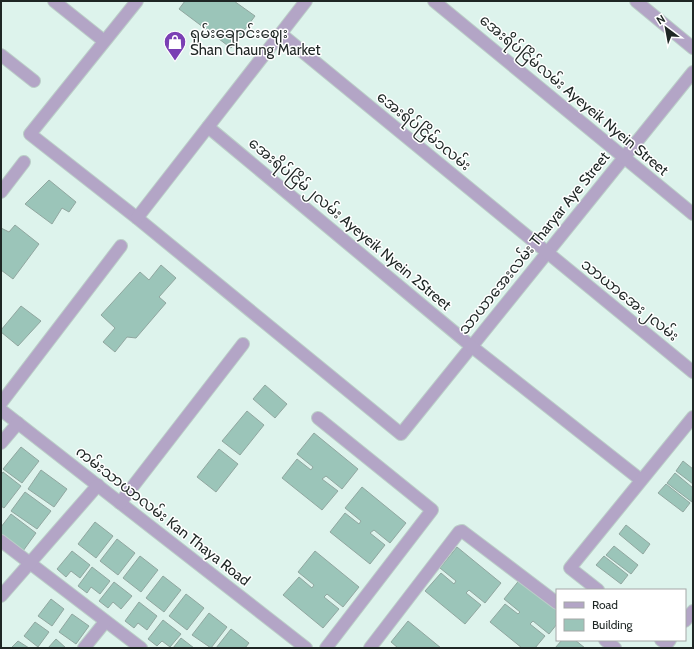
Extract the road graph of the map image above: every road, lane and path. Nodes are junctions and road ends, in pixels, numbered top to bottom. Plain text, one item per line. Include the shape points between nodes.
1 (54, 1) edge
2 (137, 1) edge
3 (306, 1) edge
4 (434, 1) edge
5 (636, 1) edge
6 (281, 34) junction
7 (104, 41) junction
8 (693, 48) edge
9 (1, 55) edge
10 (693, 72) edge
11 (34, 81) dead end
12 (208, 127) junction
13 (624, 157) junction
14 (24, 162) dead end
15 (1, 192) edge
16 (693, 214) edge
17 (137, 218) junction
18 (121, 246) dead end
19 (547, 252) junction
20 (243, 344) dead end
21 (471, 346) junction
22 (693, 372) edge
23 (1, 403) edge
24 (1, 410) edge
25 (693, 417) edge
26 (318, 418) dead end
27 (18, 423) junction
28 (1, 443) edge
29 (641, 480) junction
30 (98, 486) junction
31 (120, 503) junction
32 (1, 541) edge
33 (30, 562) junction
34 (597, 589) edge
35 (1, 596) edge
36 (556, 602) edge
37 (693, 611) edge
38 (686, 620) edge
39 (105, 622) junction
40 (605, 641) edge
41 (298, 646) edge
42 (84, 648) edge
43 (141, 648) edge
44 (326, 648) edge
45 (370, 648) edge
46 (615, 648) edge

1 - 7 street
2 - 7 street
3 - 6 street
4 - 13 street, အေးရိပ်ငြိမ်လမ်း Ayeyeik Nyein Street
5 - 8 street
6 - 12 street
6 - 19 street, အေးရိပ်ငြိမ်၁လမ်း
7 - 17 street via 30,134
9 - 11 street
10 - 13 street, သာယာအေးလမ်း Tharyar Aye Street
12 - 17 street
12 - 21 street, အေးရိပ်ငြိမ်၂လမ်း Ayeyeik Nyein 2Street
13 - 16 street, အေးရိပ်ငြိမ်လမ်း Ayeyeik Nyein Street
13 - 19 street, သာယာအေးလမ်း Tharyar Aye Street
14 - 15 street
17 - 21 street, သာယာအေးလမ်း Tharyar Aye Street via 400,434
18 - 23 street
19 - 21 street, သာယာအေးလမ်း Tharyar Aye Street
19 - 22 street, သာယာအေး၂လမ်း
20 - 31 street
21 - 29 street, အေးရိပ်ငြိမ်၂လမ်း Ayeyeik Nyein 2Street
24 - 27 street, ကမ်းသာယာလမ်း Kan Thaya Road
25 - 29 street
26 - 44 street via 432,510
27 - 28 street
27 - 30 street, ကမ်းသာယာလမ်း Kan Thaya Road
29 - 34 street via 570,568
30 - 31 street, ကမ်းသာယာလမ်း Kan Thaya Road
30 - 33 street
31 - 41 street, ကမ်းသာယာလမ်း Kan Thaya Road
32 - 33 street
33 - 35 street
33 - 39 street
36 - 45 street via 462,531
37 - 38 street
39 - 42 street
39 - 43 street
40 - 46 street

